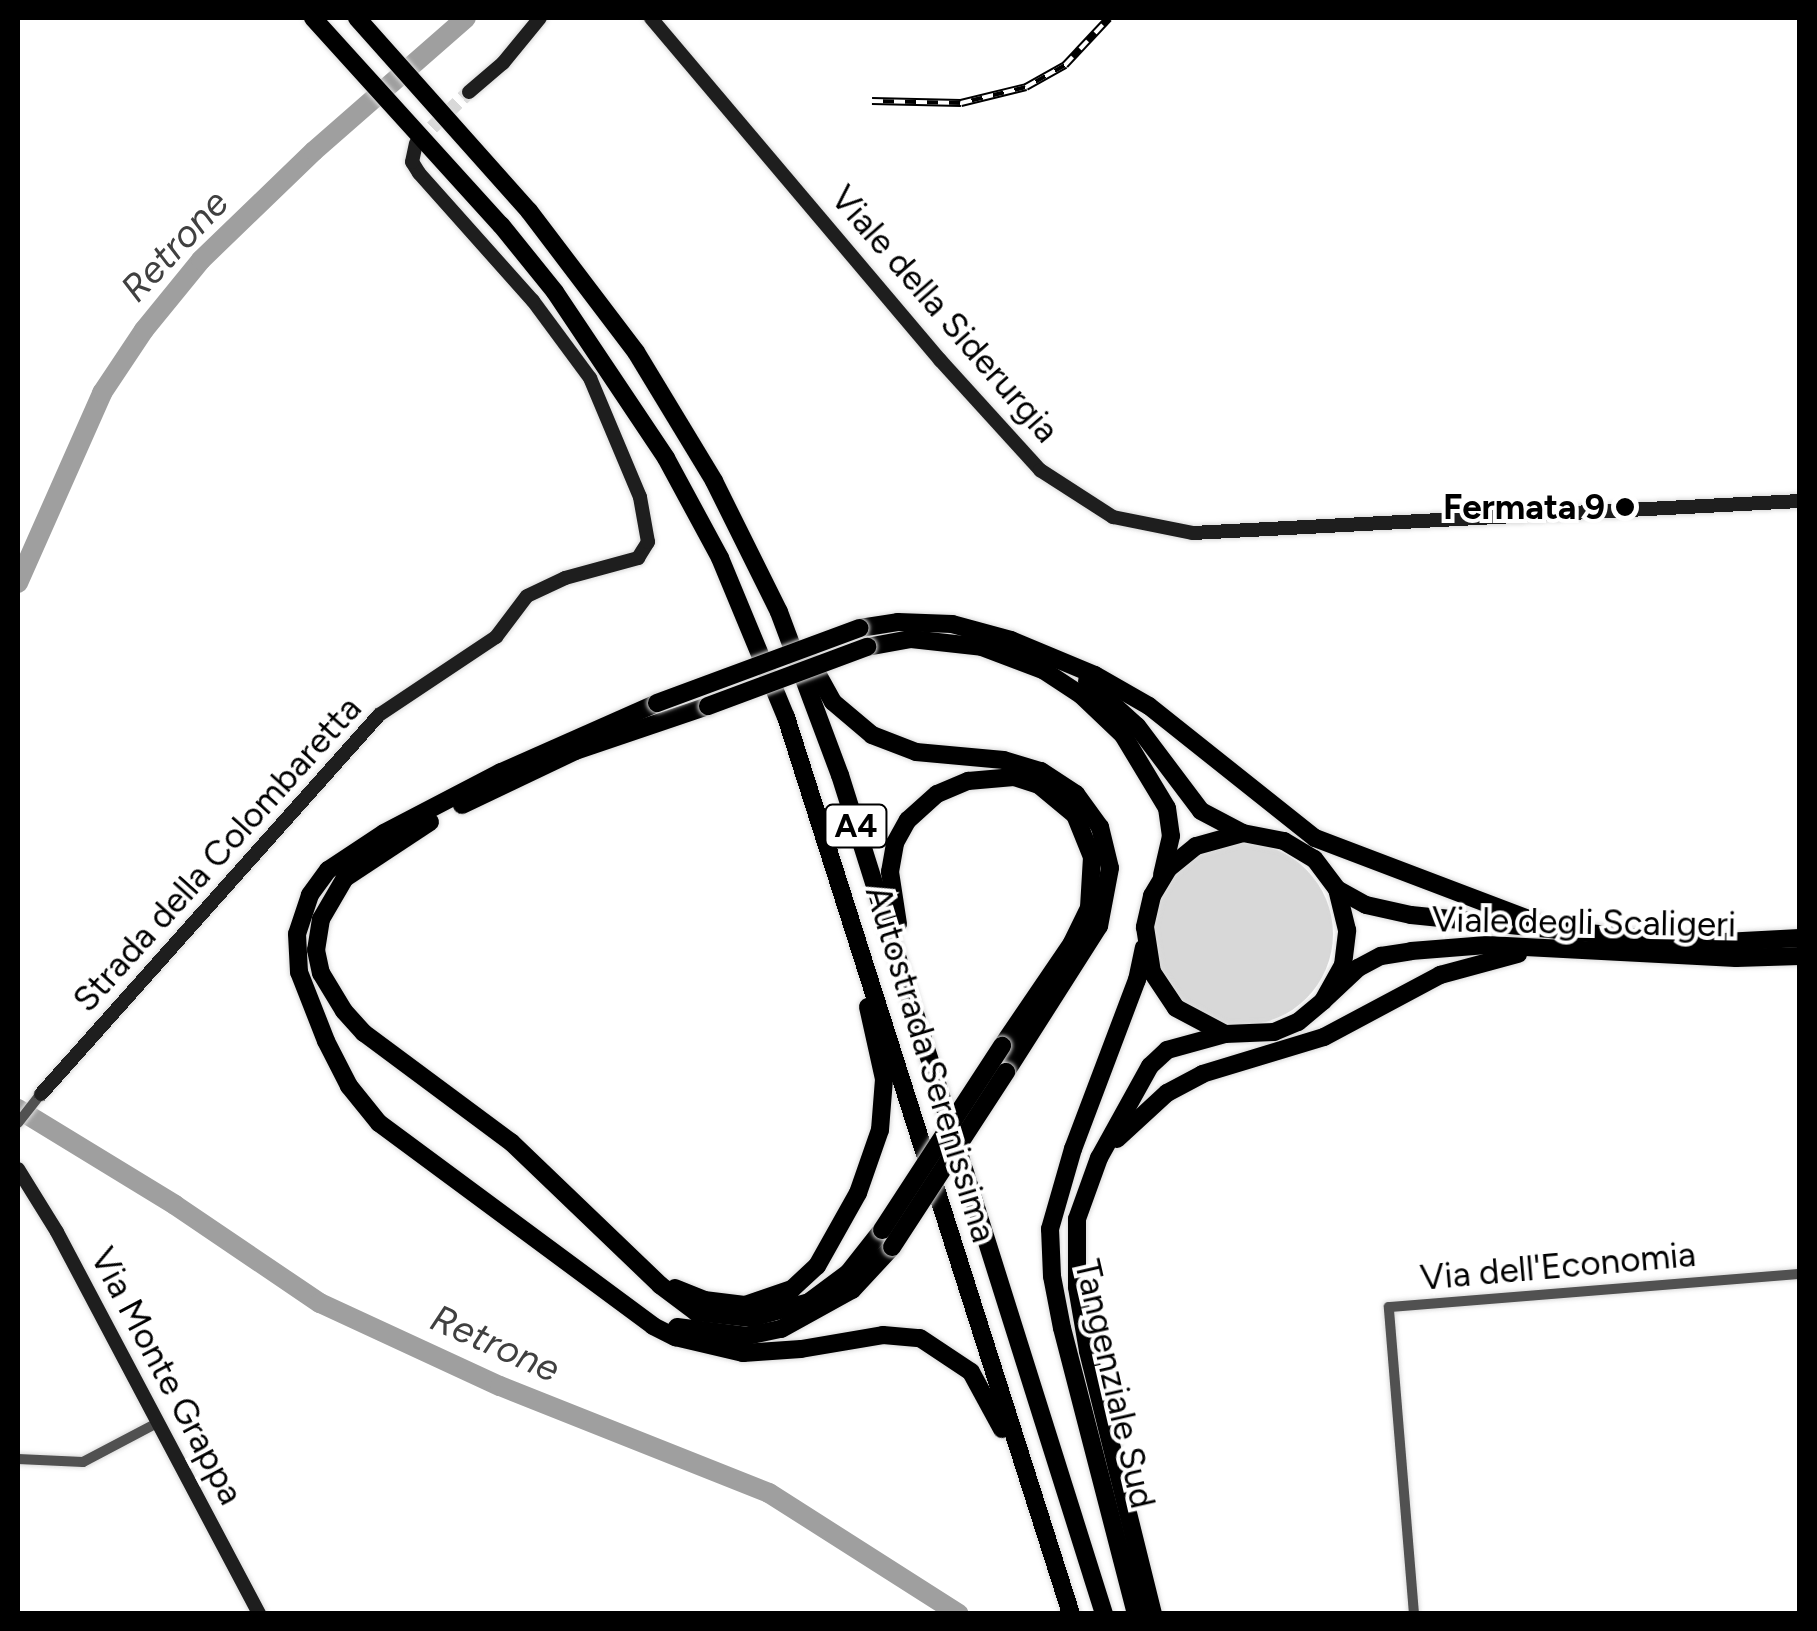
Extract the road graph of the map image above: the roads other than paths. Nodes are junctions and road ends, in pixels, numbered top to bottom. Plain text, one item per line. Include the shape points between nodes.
1 (313, 18) edge
2 (357, 18) edge
3 (540, 18) edge
4 (651, 18) edge
5 (469, 92) tunnel mouth
6 (416, 142) dead end
7 (670, 403) junction
8 (1800, 501) edge
9 (1040, 651) junction
10 (794, 740) junction
11 (1243, 833) junction
12 (1160, 881) junction
13 (1337, 890) junction
14 (1555, 938) junction
15 (1145, 942) junction
16 (1798, 943) edge
17 (1323, 1000) junction
18 (1225, 1034) junction
19 (42, 1094) joint
20 (18, 1124) edge
21 (1100, 1158) junction
22 (18, 1169) edge
23 (887, 1239) junction
24 (630, 1255) junction
25 (998, 1270) junction
26 (1800, 1274) edge
27 (630, 1310) junction
28 (157, 1424) junction
29 (18, 1459) edge
30 (1134, 1572) junction
31 (1068, 1608) edge
32 (259, 1614) edge
33 (1104, 1614) edge
34 (1136, 1614) edge
35 (1153, 1614) edge
36 (1414, 1614) edge

1 - 10 highway, Autostrada Serenissima / A4 via 524,253 636,408 720,558
2 - 7 highway, Autostrada Serenissima / A4 via 576,270
3 - 5 street
4 - 8 street, Viale della Siderurgia via 1040,470 1113,517 1192,533
6 - 19 street, Strada della Colombaretta via 412,162 419,174 534,301 590,378 640,497 648,542 638,558 528,596 496,637 379,715
7 - 23 highway, bridge via 738,506 820,684 846,716 906,750 1004,760 1041,771 1070,788 1096,820 1110,868 1104,912 1086,950
7 - 25 highway, Autostrada Serenissima / A4 via 779,612 820,720
9 - 11 highway via 1099,688 1202,811
9 - 14 highway via 1149,706 1315,838
9 - 27 highway, bridge via 952,624 860,628 657,703 501,772 356,852 328,870 310,894 296,934 299,972 349,1086 379,1123
10 - 24 highway via 881,1056 884,1100 875,1151 827,1251 805,1279 777,1297 745,1305 704,1300 668,1284
10 - 31 highway, Autostrada Serenissima / A4
11 - 12 highway, Viale degli Scaligeri via 1196,846
11 - 13 highway, Viale degli Scaligeri via 1300,849
12 - 15 highway
12 - 24 highway, bridge via 1170,851 1167,808 1122,735 1082,696 1043,670 982,647 911,640 867,647 575,751 409,834 358,868 334,891 318,935 326,984 364,1033 510,1142
13 - 14 highway, Viale degli Scaligeri via 1411,915
13 - 17 highway, Viale degli Scaligeri via 1346,950
14 - 16 highway, Viale degli Scaligeri
14 - 17 highway, Viale degli Scaligeri via 1381,956
14 - 21 highway via 1440,974 1324,1037 1202,1074 1136,1118
15 - 18 highway via 1152,972 1176,1008
15 - 30 highway, Tangenziale Sud via 1050,1229 1062,1328
17 - 18 highway, Viale degli Scaligeri via 1274,1032
18 - 21 highway, Tangenziale Sud via 1167,1050 1150,1066
19 - 20 street
21 - 30 highway, Tangenziale Sud via 1077,1219 1077,1287
22 - 28 street, Via Monte Grappa
23 - 24 highway via 833,1286 789,1311 751,1318 696,1312
23 - 25 highway, bridge via 1002,1046 1078,934 1089,908 1094,873 1088,840 1064,802 1039,785 1000,777 952,786 926,802 901,831 890,872 900,931 952,1094
23 - 27 highway via 870,1274 836,1302 763,1334 705,1333
25 - 33 highway, Autostrada Serenissima / A4
26 - 36 street, Via dell'Economia via 1389,1307
27 - 31 highway via 675,1338 744,1353 883,1335 920,1338 945,1351 971,1372 994,1408
28 - 29 street via 83,1462
28 - 32 street, Via Monte Grappa
30 - 34 highway, Tangenziale Sud
30 - 35 highway, Tangenziale Sud

